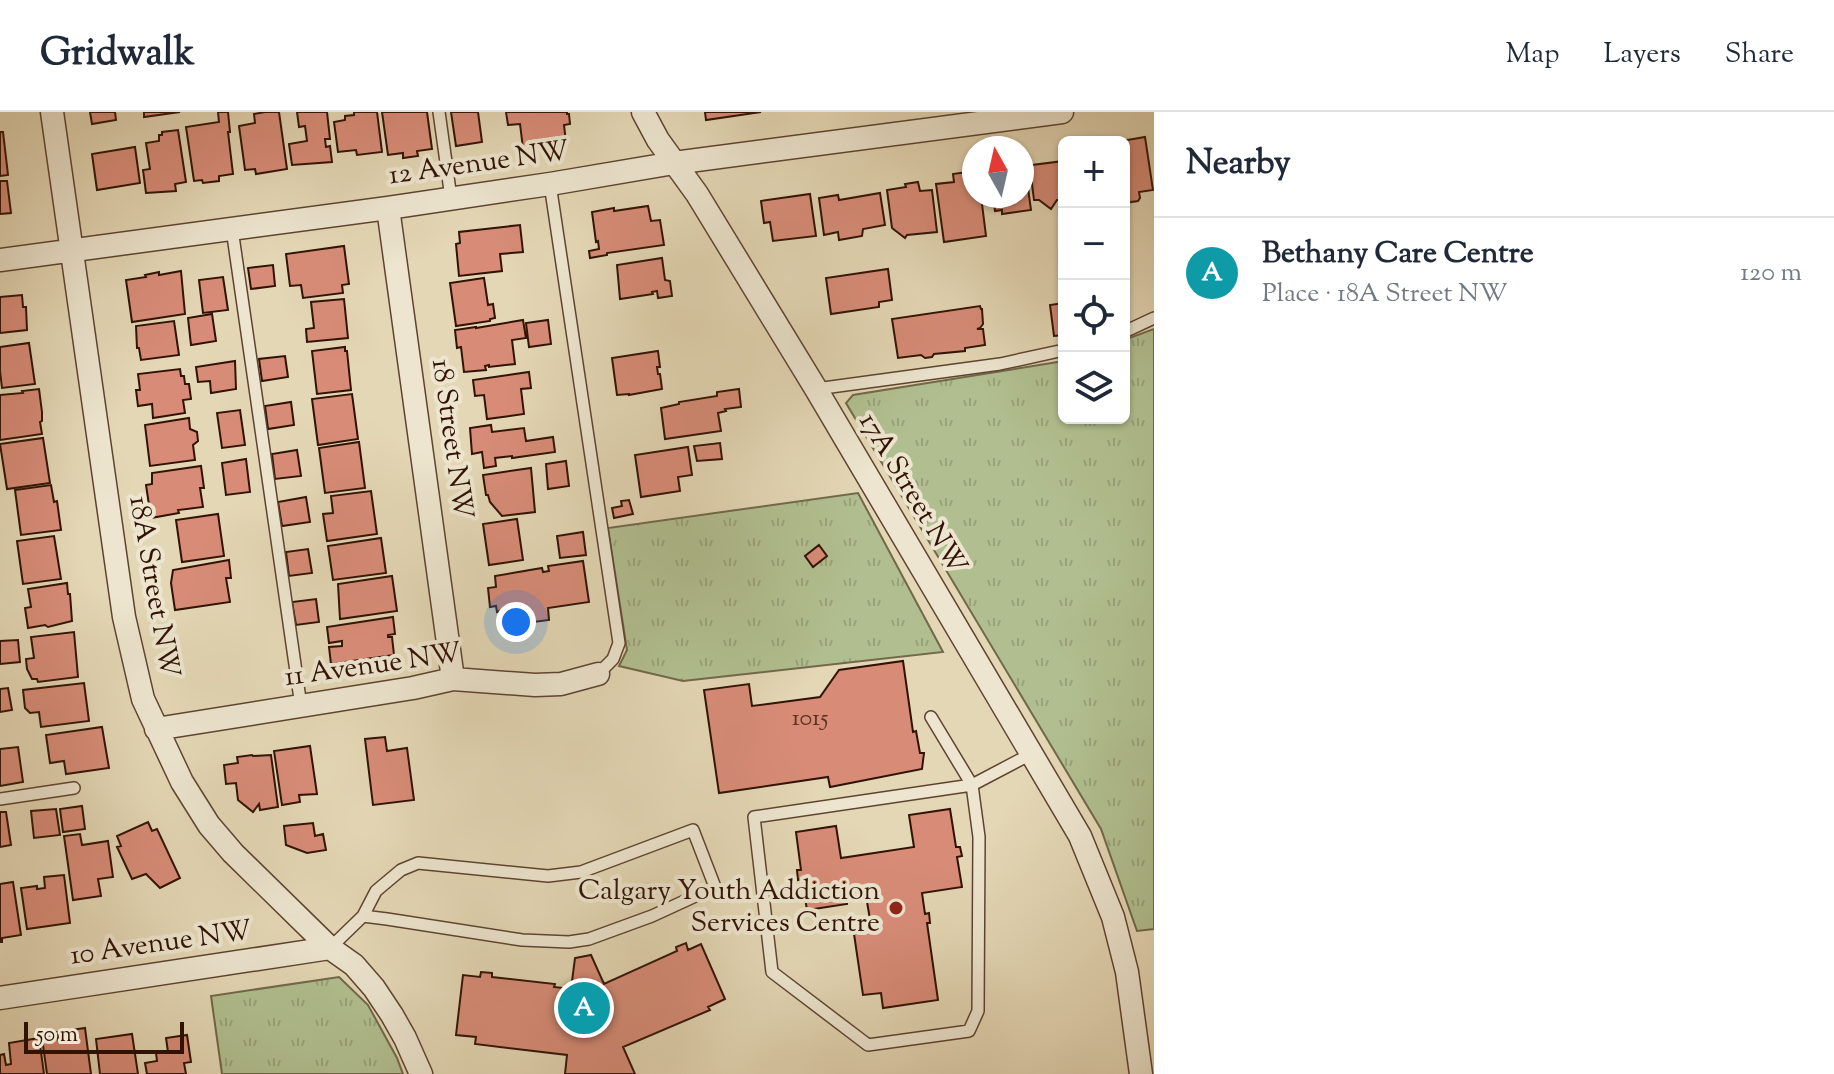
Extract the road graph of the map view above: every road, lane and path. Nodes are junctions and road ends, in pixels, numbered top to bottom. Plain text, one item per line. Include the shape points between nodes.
1 (52, 112) edge
2 (439, 112) edge
3 (643, 112) edge
4 (1062, 112) edge
5 (674, 163) junction
6 (550, 184) junction
7 (451, 198) junction
8 (388, 208) junction
9 (232, 229) junction
10 (72, 249) junction
11 (0, 260) edge
12 (1154, 318) edge
13 (1130, 329) edge
14 (1058, 351) edge
15 (816, 389) junction
16 (598, 674) joint
17 (453, 679) junction
18 (301, 706) junction
19 (931, 717) dead end
20 (156, 729) junction
21 (1031, 754) junction
22 (972, 785) junction
23 (74, 788) dead end
24 (0, 799) edge
25 (363, 916) junction
26 (330, 948) junction
27 (0, 998) edge
28 (421, 1074) edge
29 (1141, 1074) edge

1 - 10 street, 18A Street NW
2 - 7 lane
3 - 5 street, 17A Street NW
4 - 5 street, 12 Avenue NW
5 - 6 street, 12 Avenue NW
5 - 15 street, 17A Street NW
6 - 7 street, 12 Avenue NW
6 - 16 lane via 619,643 613,659
7 - 8 street, 12 Avenue NW
8 - 9 street, 12 Avenue NW
8 - 17 street, 18 Street NW
9 - 10 street, 12 Avenue NW
9 - 18 lane
10 - 11 street, 12 Avenue NW
10 - 20 street, 18A Street NW via 124,617 143,699
12 - 13 lane
14 - 15 lane
15 - 21 street, 17A Street NW
16 - 17 street, 11 Avenue NW via 535,685
17 - 18 street, 11 Avenue NW
18 - 20 street, 11 Avenue NW
19 - 22 lane
20 - 26 street, 18A Street NW via 209,825
21 - 22 lane
21 - 29 street, 17A Street NW via 1080,836 1113,917 1127,972
22 - 22 lane via 754,817 772,972 868,1045 969,1031 978,1011 979,837
23 - 24 lane
25 - 25 lane via 569,942 652,916 715,887 693,830 581,872 559,875 418,863 376,891
25 - 26 lane
26 - 27 street, 10 Avenue NW
26 - 28 street, 18A Street NW via 374,988

